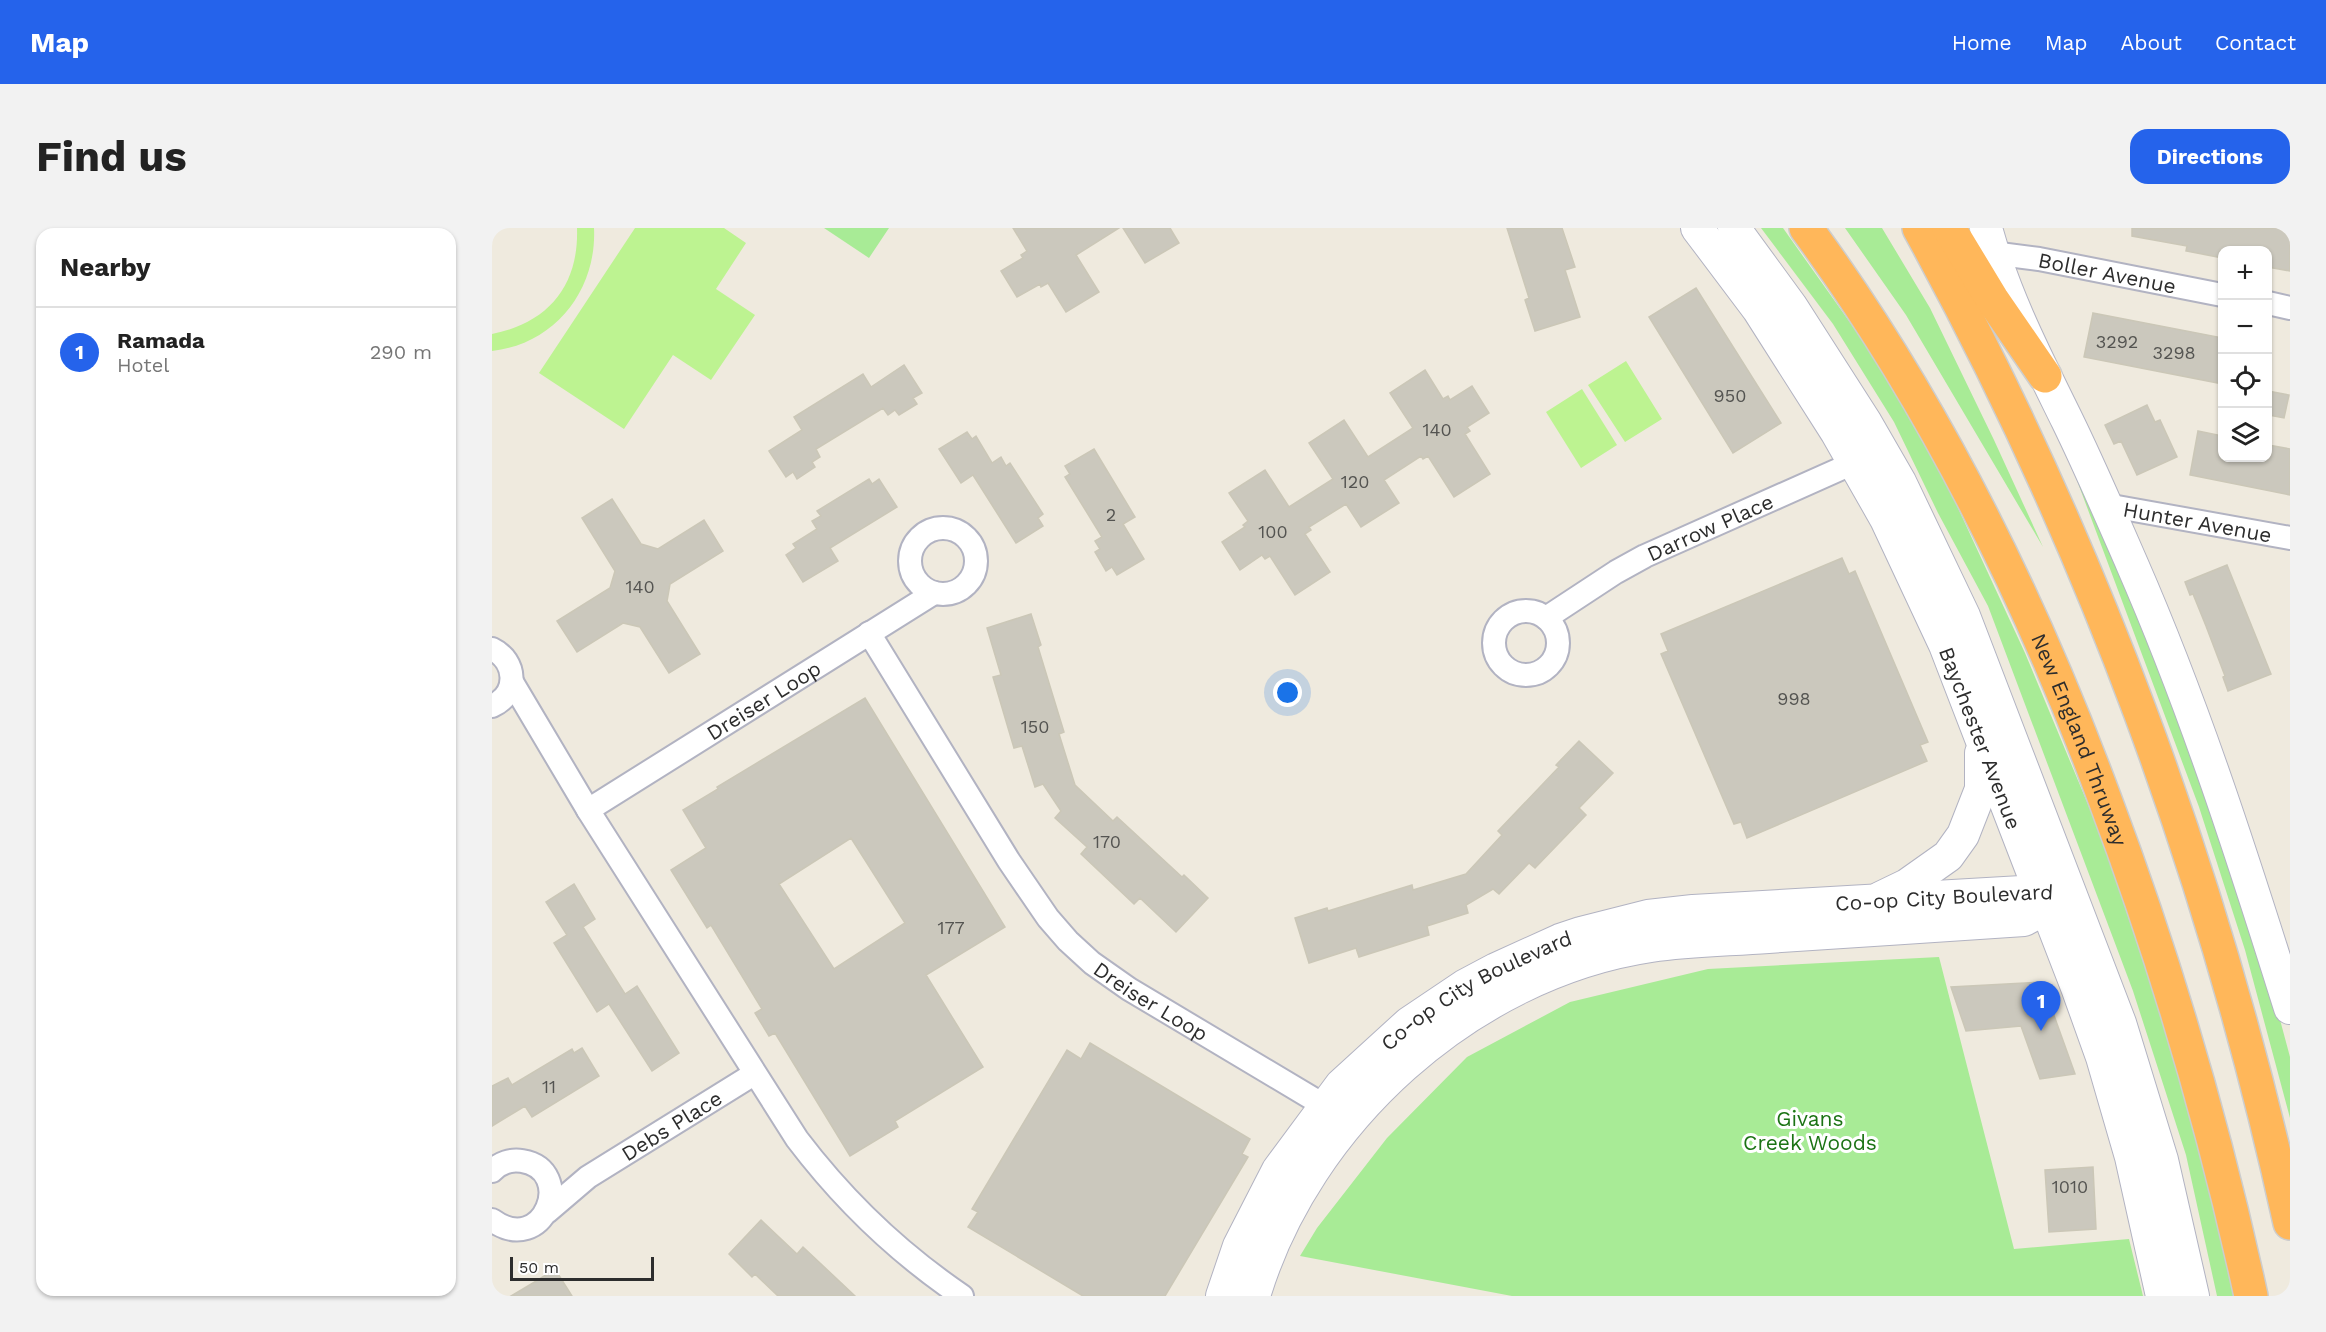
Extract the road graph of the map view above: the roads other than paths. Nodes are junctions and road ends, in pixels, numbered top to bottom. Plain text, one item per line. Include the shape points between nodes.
1 (1697, 228) edge
2 (1734, 228) edge
3 (1806, 228) edge
4 (1919, 228) edge
5 (1949, 228) edge
6 (1989, 240) edge
7 (2218, 294) edge
8 (2272, 304) edge
9 (2290, 308) edge
10 (2045, 376) junction
11 (1868, 457) junction
12 (2106, 505) junction
13 (2290, 538) edge
14 (934, 593) dead end
15 (1546, 618) dead end
16 (869, 633) junction
17 (492, 649) edge
18 (512, 682) junction
19 (493, 705) edge
20 (537, 723) junction
21 (1981, 740) junction
22 (588, 810) junction
23 (2053, 898) junction
24 (1874, 901) junction
25 (1649, 931) junction
26 (2290, 1008) edge
27 (754, 1074) junction
28 (1336, 1115) junction
29 (492, 1171) edge
30 (588, 1177) junction
31 (548, 1179) junction
32 (547, 1212) junction
33 (492, 1220) edge
34 (2290, 1222) edge
35 (962, 1296) edge
36 (1222, 1296) edge
37 (1254, 1296) edge
38 (2162, 1296) edge
39 (2193, 1296) edge
40 (2251, 1296) edge

1 - 11 main road, Baychester Avenue
2 - 11 main road, Baychester Avenue via 1823,353
3 - 40 highway, New England Thruway via 1893,355 1964,479 2011,573 2067,701 2126,853 2183,1030
4 - 34 highway via 2017,419 2085,572 2140,711 2225,969
5 - 10 highway
6 - 7 street, Boller Avenue via 2039,259
6 - 10 main road via 2010,299
8 - 9 street
10 - 12 main road
11 - 15 street, Darrow Place via 1645,556
11 - 21 main road, Baychester Avenue via 1886,519 1945,645
11 - 23 main road, Baychester Avenue via 1919,520 1964,616
12 - 13 street, Hunter Avenue
12 - 26 main road via 2184,692 2235,833
14 - 16 street
16 - 22 street, Dreiser Loop
16 - 28 street, Dreiser Loop via 1003,852 1068,941 1129,989
17 - 18 street via 508,663
18 - 19 street via 503,699
18 - 20 street
19 - 20 street via 517,706
20 - 22 street
21 - 23 main road, Baychester Avenue
21 - 24 main road via 1981,789 1963,835 1948,856 1907,885
22 - 27 street
23 - 24 main road, Co-op City Boulevard
23 - 25 main road, Co-op City Boulevard via 2024,920
23 - 38 main road, Baychester Avenue via 2122,1123
23 - 39 main road, Baychester Avenue via 2120,1023 2150,1118
24 - 25 main road, Co-op City Boulevard via 1693,911
25 - 28 main road, Co-op City Boulevard via 1581,933 1464,986 1409,1023 1341,1084
27 - 30 street, Debs Place
27 - 35 street via 809,1155 861,1215
28 - 36 main road, Co-op City Boulevard via 1278,1170 1239,1246
28 - 37 main road, Co-op City Boulevard via 1263,1265
29 - 31 street via 507,1161 519,1160 531,1163
30 - 31 street, Debs Place
30 - 32 street, Debs Place
31 - 32 street via 551,1202
32 - 33 street, Debs Place via 532,1226 521,1229 511,1230

